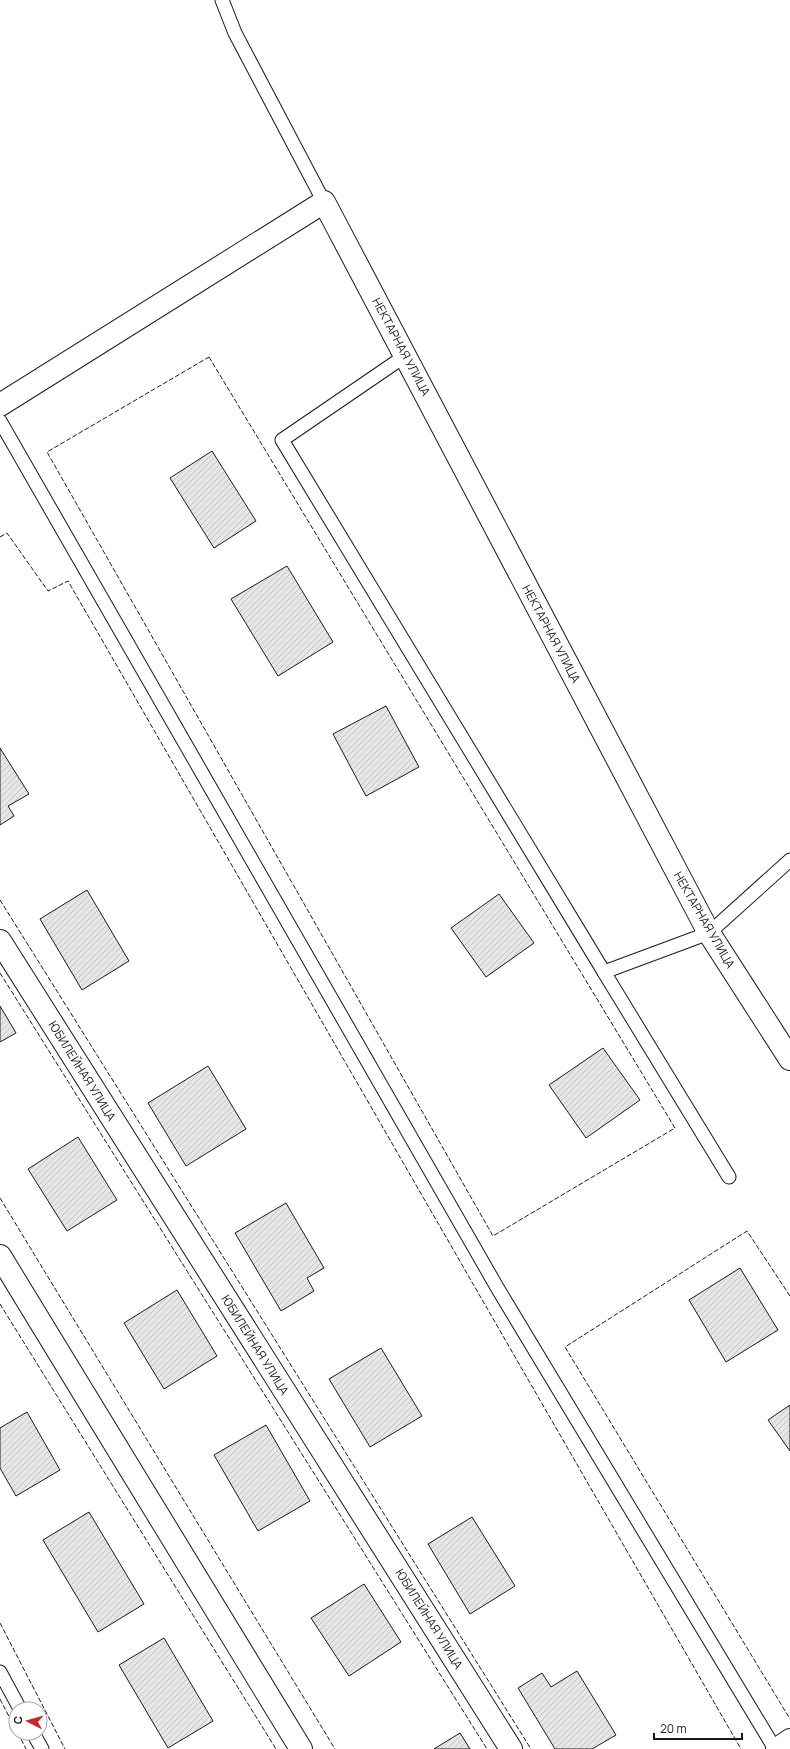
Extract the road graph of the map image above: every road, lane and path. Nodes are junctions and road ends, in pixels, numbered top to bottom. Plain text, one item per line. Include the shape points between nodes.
1 (222, 0) edge
2 (324, 202) junction
3 (405, 356) junction
4 (0, 405) edge
5 (0, 422) edge
6 (790, 860) edge
7 (709, 933) junction
8 (0, 941) edge
9 (604, 972) junction
10 (790, 1059) edge
11 (729, 1177) dead end
12 (0, 1256) edge
13 (0, 1672) edge
14 (16, 1701) edge
15 (790, 1740) edge
16 (301, 1749) edge
17 (511, 1749) edge
18 (776, 1749) edge

1 - 2 lane via 235,34
2 - 3 street, НЕКТАРНАЯ УЛИЦА
2 - 4 street
3 - 7 street, НЕКТАРНАЯ УЛИЦА
3 - 9 lane via 282,440
5 - 18 lane via 498,1289
6 - 7 lane
7 - 9 lane
7 - 10 street, НЕКТАРНАЯ УЛИЦА
8 - 17 street, ЮБИЛЕЙНАЯ УЛИЦА
9 - 11 lane
12 - 16 street
13 - 14 lane
15 - 18 street

